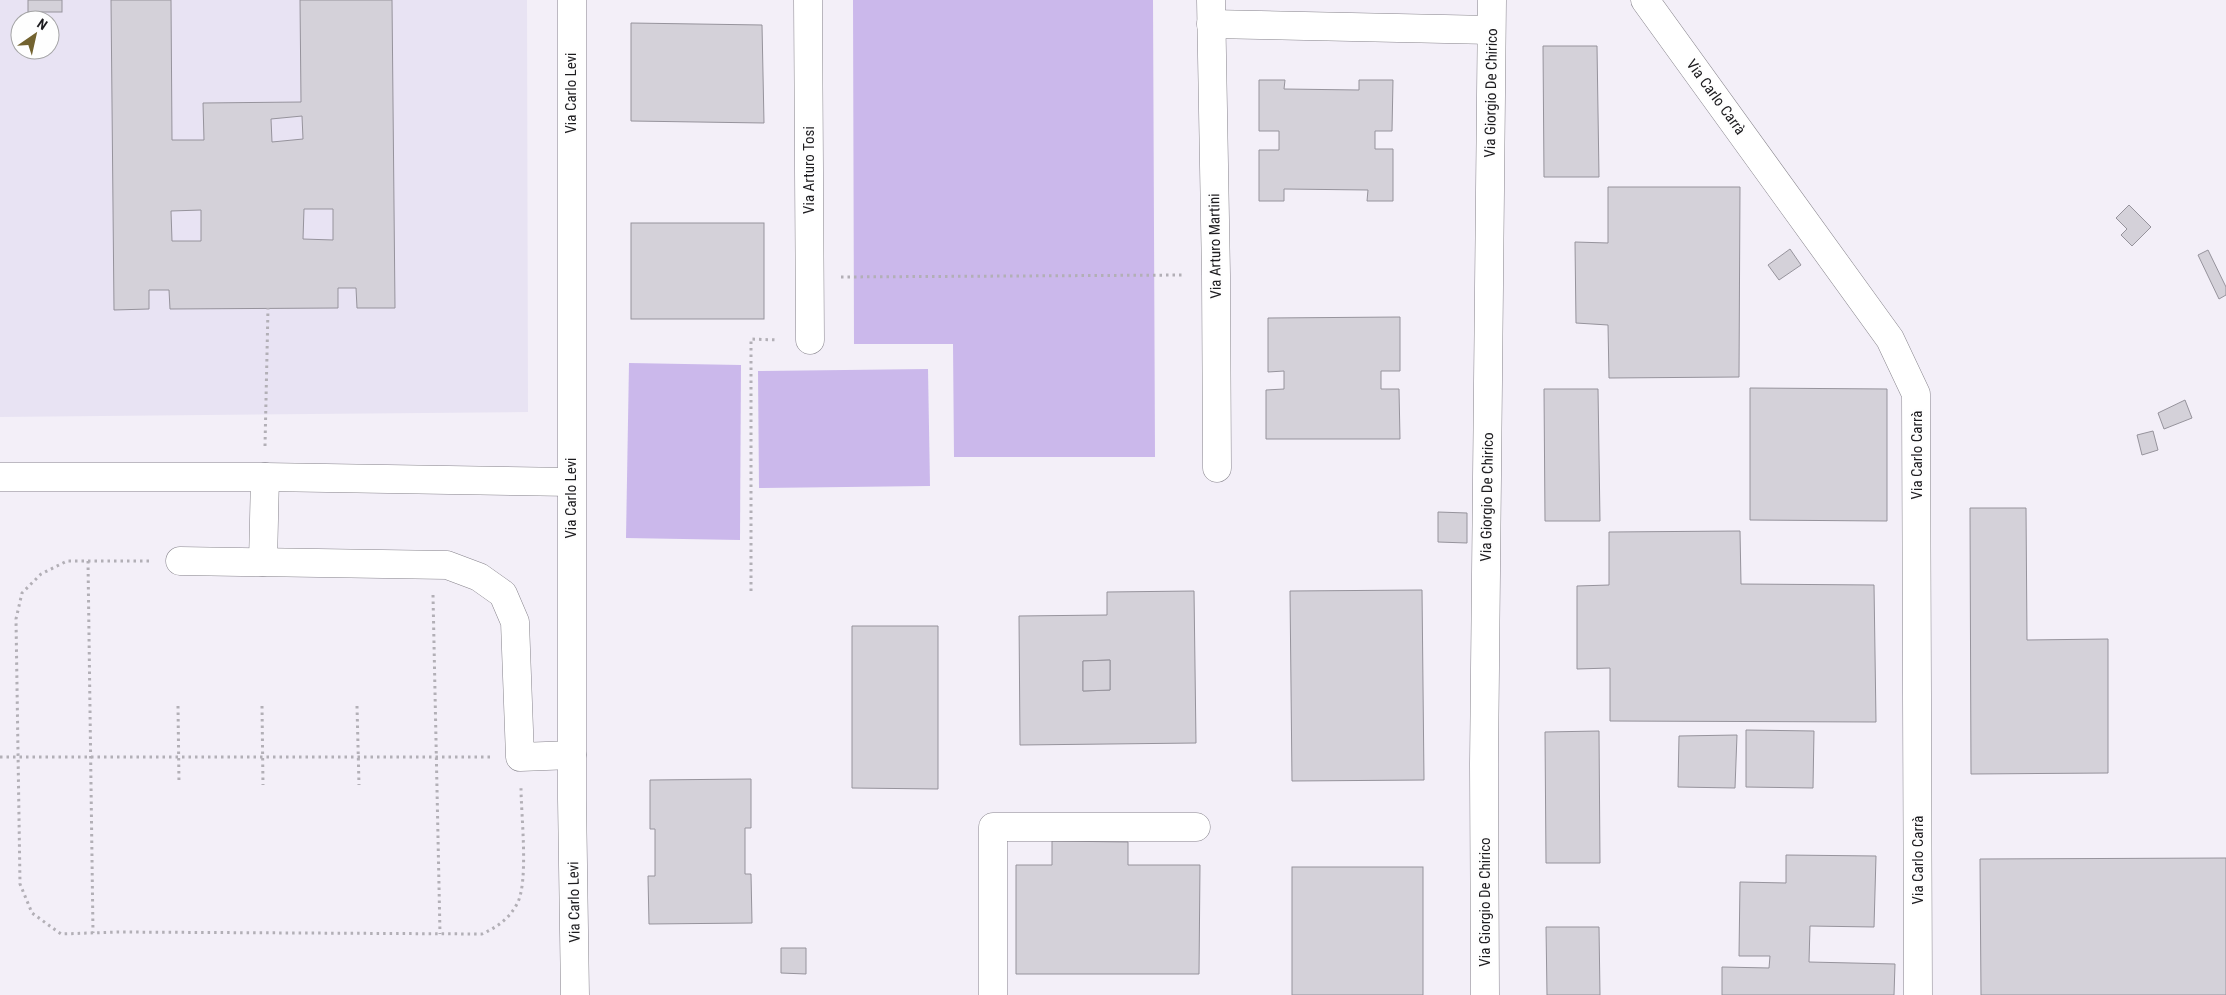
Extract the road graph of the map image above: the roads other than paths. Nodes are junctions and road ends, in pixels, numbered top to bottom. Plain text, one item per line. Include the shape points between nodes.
1 (572, 0) edge
2 (808, 0) edge
3 (1492, 0) edge
4 (1646, 0) edge
5 (1211, 12) edge
6 (1491, 30) junction
7 (810, 340) dead end
8 (1217, 468) dead end
9 (0, 477) edge
10 (265, 477) junction
11 (571, 482) junction
12 (180, 561) road end
13 (263, 562) junction
14 (572, 755) junction
15 (1196, 828) dead end
16 (575, 995) edge
17 (993, 995) edge
18 (1486, 995) edge
19 (1918, 995) edge

1 - 11 street, Via Carlo Levi
2 - 7 street, Via Arturo Tosi
3 - 6 street, Via Giorgio De Chirico
4 - 19 street, Via Carlo Carrà via 1890,339 1916,394
5 - 6 street, Via Arturo Martini
5 - 8 street, Via Arturo Martini
6 - 18 street, Via Giorgio De Chirico via 1484,754
9 - 10 street
10 - 11 street
10 - 13 street
11 - 14 street, Via Carlo Levi
12 - 13 street
13 - 14 street via 447,565 479,577 503,594 515,622 520,757
14 - 16 street, Via Carlo Levi
15 - 17 street via 993,827

